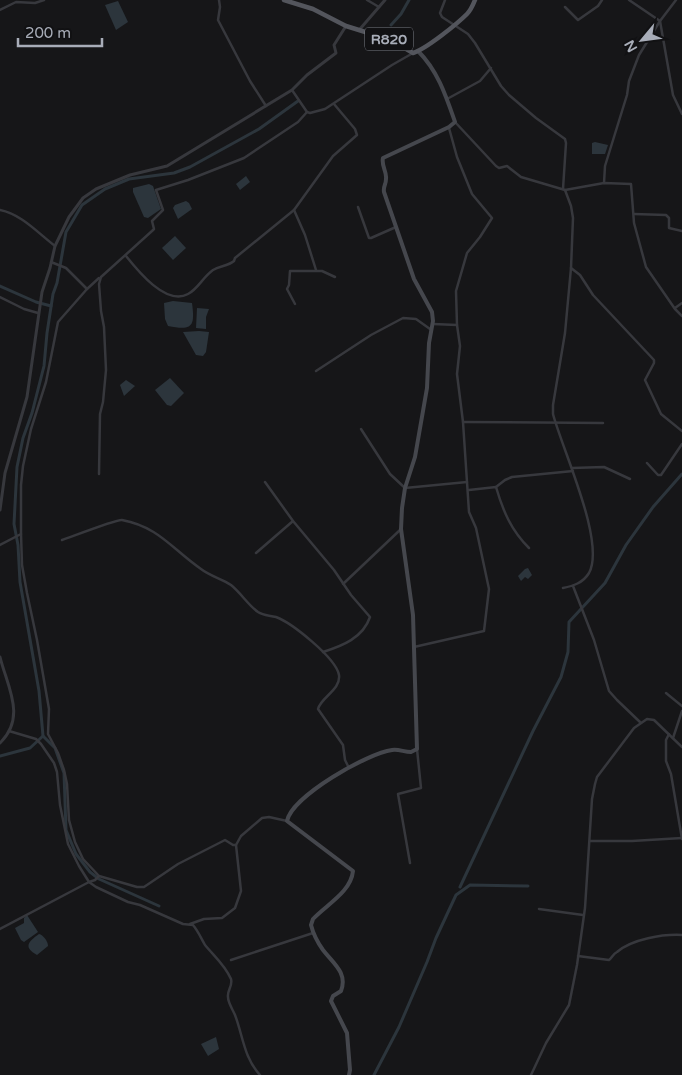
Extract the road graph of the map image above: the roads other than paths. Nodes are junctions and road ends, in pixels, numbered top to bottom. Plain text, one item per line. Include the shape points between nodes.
1 (44, 0) edge
2 (219, 0) edge
3 (284, 0) edge
4 (367, 0) edge
5 (385, 0) edge
6 (445, 0) edge
7 (475, 0) edge
8 (602, 0) edge
9 (629, 0) edge
10 (676, 0) edge
11 (379, 7) junction
12 (564, 7) dead end
13 (0, 10) edge
14 (660, 21) junction
15 (453, 25) junction
16 (346, 26) junction
17 (360, 29) junction
18 (415, 52) junction
19 (491, 68) junction
20 (292, 90) junction
21 (447, 99) junction
22 (334, 104) junction
23 (266, 106) junction
24 (307, 112) junction
25 (682, 114) edge
26 (455, 122) junction
27 (449, 127) junction
28 (604, 183) junction
29 (564, 190) junction
30 (358, 207) dead end
31 (0, 210) edge
32 (294, 210) junction
33 (634, 214) junction
34 (396, 227) junction
35 (682, 231) edge
36 (55, 246) junction
37 (125, 256) junction
38 (51, 262) junction
39 (571, 268) junction
40 (316, 270) junction
41 (100, 277) junction
42 (335, 277) dead end
43 (87, 289) junction
44 (0, 297) edge
45 (682, 303) edge
46 (295, 304) dead end
47 (675, 309) junction
48 (38, 312) junction
49 (682, 316) edge
50 (457, 325) junction
51 (431, 327) junction
52 (316, 371) dead end
53 (463, 422) junction
54 (555, 422) junction
55 (603, 423) dead end
56 (361, 430) dead end
57 (682, 430) edge
58 (682, 444) edge
59 (647, 462) dead end
60 (573, 470) junction
61 (99, 474) dead end
62 (630, 479) dead end
63 (265, 482) dead end
64 (467, 482) junction
65 (496, 487) junction
66 (406, 488) junction
67 (469, 490) junction
68 (0, 510) edge
69 (293, 521) junction
70 (402, 529) junction
71 (20, 535) junction
72 (62, 540) dead end
73 (0, 545) edge
74 (529, 548) dead end
75 (256, 553) dead end
76 (343, 584) junction
77 (573, 586) junction
78 (563, 588) dead end
79 (414, 647) junction
80 (323, 652) junction
81 (0, 656) edge
82 (666, 693) dead end
83 (682, 706) edge
84 (682, 711) edge
85 (641, 723) junction
86 (9, 731) junction
87 (669, 734) junction
88 (673, 738) junction
89 (0, 743) edge
90 (682, 746) edge
91 (417, 749) junction
92 (349, 768) junction
93 (287, 821) junction
94 (682, 838) edge
95 (590, 841) junction
96 (236, 845) junction
97 (410, 863) dead end
98 (97, 878) junction
99 (89, 882) junction
100 (539, 909) dead end
101 (583, 915) junction
102 (190, 924) junction
103 (0, 929) edge
104 (314, 933) junction
105 (682, 934) edge
106 (578, 956) junction
107 (231, 960) dead end
108 (260, 1075) edge
109 (349, 1075) edge
110 (531, 1075) edge

1 - 13 street via 16,2
2 - 23 street via 218,20
3 - 16 main road, R820
4 - 11 street
5 - 11 street
6 - 15 street via 440,13
7 - 15 main road, R820 via 468,13
8 - 12 street via 578,20
9 - 14 street
10 - 14 street
11 - 17 street
14 - 25 street via 673,94
14 - 28 street via 639,55 629,81 605,166
15 - 18 main road, R820
15 - 19 street via 468,34
16 - 17 main road, R820
16 - 20 street via 334,45 336,53
17 - 18 main road, R820
18 - 21 main road via 432,67
18 - 22 street
19 - 21 street via 476,84
19 - 29 street via 509,95 565,139
20 - 23 street
20 - 24 street
21 - 26 main road
22 - 24 street
22 - 32 street via 357,135 333,156
23 - 36 street via 167,166 130,174 96,189 83,198 68,216
24 - 37 street via 298,122 244,158 156,190 163,210 152,221 154,229
26 - 27 main road
26 - 29 street via 499,168 507,166 521,177
27 - 34 main road via 383,158 386,178 383,187
27 - 50 street via 472,194 492,219 467,252 456,290
28 - 29 street
28 - 33 street via 632,184
29 - 39 street via 573,218
30 - 34 street via 369,238
31 - 36 street via 22,219
32 - 37 street via 231,264 213,270 190,294 172,296 163,292
32 - 40 street
33 - 35 street via 666,215 669,228
33 - 47 street via 646,267
34 - 51 main road via 414,279 432,312
36 - 38 street
37 - 41 street
38 - 43 street via 66,268
38 - 48 street
39 - 54 street via 565,333 553,405
39 - 57 street via 654,360 646,380 661,414
40 - 42 street
40 - 46 street via 289,271 287,289
41 - 43 street
41 - 61 street via 106,370 100,414
43 - 71 street via 58,322 46,382 23,466
44 - 48 street
45 - 47 street
47 - 49 street
48 - 68 street via 27,397 6,473
50 - 51 street
50 - 53 street via 460,346 456,374
51 - 52 street via 416,319 402,318
51 - 66 main road via 427,388
53 - 54 street
53 - 64 street
54 - 55 street
54 - 60 street
56 - 66 street via 390,474
58 - 59 street via 661,475
60 - 62 street via 604,467
60 - 65 street via 512,478
60 - 77 street via 591,528 592,549 588,575
63 - 69 street
64 - 66 street
64 - 67 street
65 - 67 street
65 - 74 street via 512,528
66 - 70 main road
67 - 79 street via 470,512 489,589 484,631
69 - 75 street
69 - 76 street
70 - 76 street
70 - 79 main road
71 - 73 street
71 - 98 street via 27,594 49,709 48,734 64,770 69,820 75,842
72 - 80 street via 119,519 153,530 181,555 231,585 256,611 289,625
76 - 80 street via 370,617 352,641
77 - 78 street
77 - 85 street via 609,691
79 - 91 main road
80 - 92 street via 339,674 334,688 318,709 344,745
81 - 86 street via 14,704
82 - 83 street
84 - 88 street
85 - 87 street via 647,719 654,720
85 - 95 street via 597,777 592,799
86 - 89 street
86 - 99 street via 36,739 54,763 68,844
87 - 88 street
87 - 94 street via 666,761
88 - 90 street
91 - 92 main road via 384,752
91 - 97 street via 421,788 398,794
92 - 93 main road via 311,791
93 - 96 street via 262,818 241,836
93 - 104 main road via 353,871 344,890 313,919
94 - 95 street
95 - 101 street
96 - 98 street via 225,840 213,845 144,887
96 - 102 street via 241,891 235,908 222,918
98 - 99 street
99 - 102 street via 128,902
99 - 103 street
100 - 101 street
101 - 106 street
102 - 108 street via 220,960 230,978 228,999 250,1061
104 - 107 street
104 - 109 main road via 342,976 341,991 331,1000 347,1033
105 - 106 street via 662,935 634,943 608,960
106 - 110 street via 569,1005

